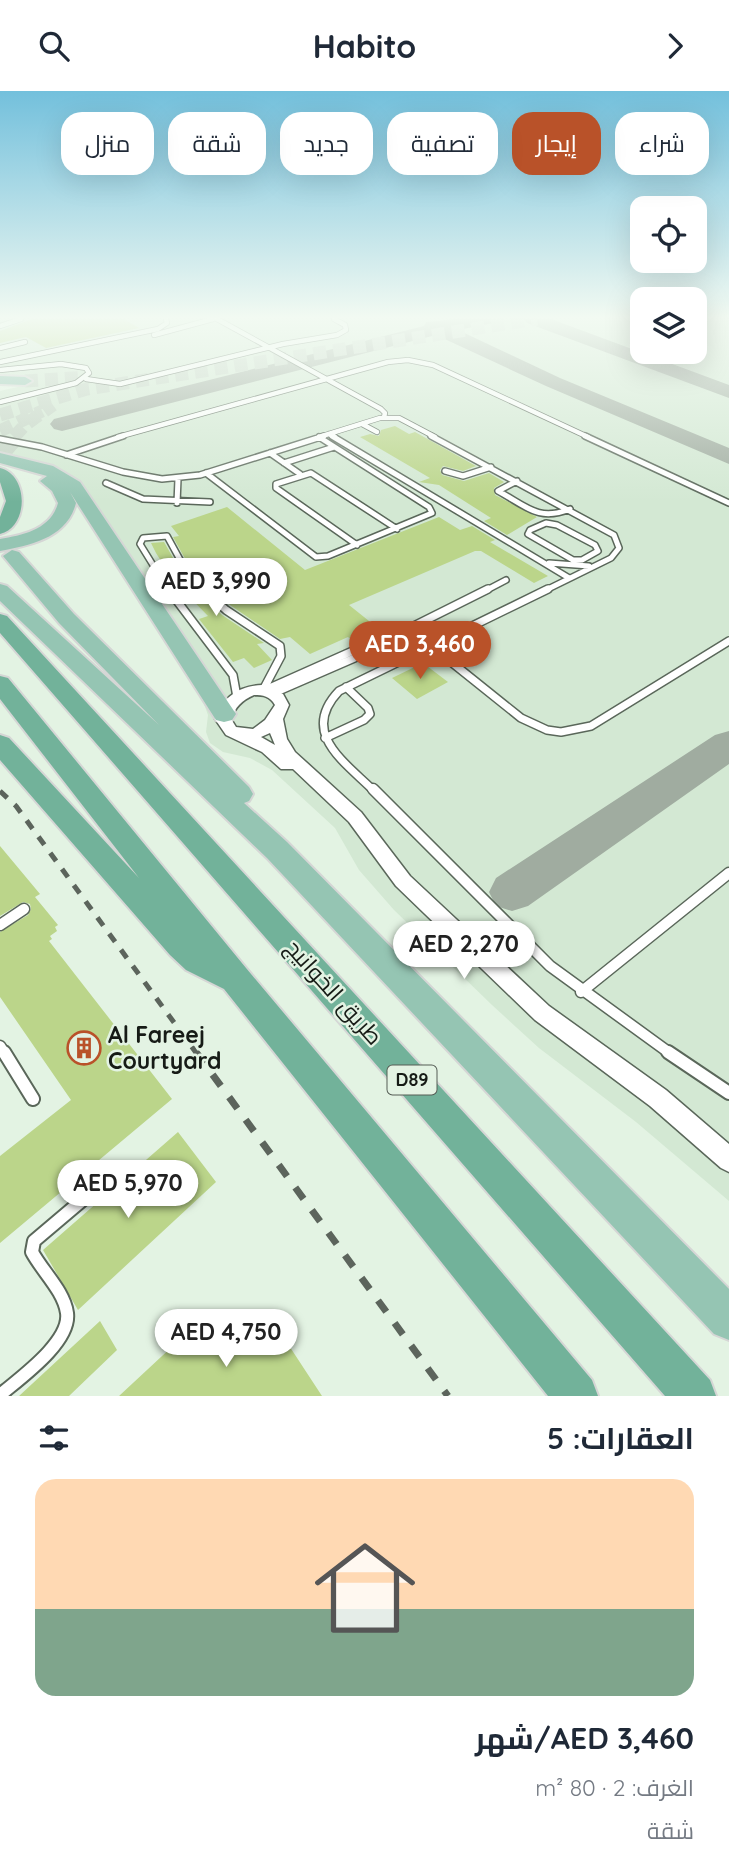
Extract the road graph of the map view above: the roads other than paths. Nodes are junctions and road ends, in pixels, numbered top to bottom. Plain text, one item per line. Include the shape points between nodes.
1 (0, 380) edge
2 (83, 380) edge
3 (92, 380) tunnel mouth
4 (137, 380) edge
5 (323, 380) edge
6 (328, 380) edge
7 (464, 380) edge
8 (25, 381) tunnel mouth
9 (0, 402) edge
10 (384, 417) junction
11 (362, 423) junction
12 (377, 432) dead end
13 (329, 434) junction
14 (319, 437) junction
15 (0, 439) edge
16 (334, 447) junction
17 (270, 453) junction
18 (66, 455) junction
19 (0, 458) edge
20 (284, 463) junction
21 (491, 467) junction
22 (0, 471) edge
23 (445, 471) dead end
24 (206, 473) junction
25 (300, 474) junction
26 (178, 479) junction
27 (517, 481) junction
28 (106, 484) dead end
29 (210, 502) dead end
30 (177, 503) junction
31 (729, 503) edge
32 (570, 509) junction
33 (0, 529) edge
34 (397, 529) junction
35 (536, 539) junction
36 (357, 545) junction
37 (546, 545) junction
38 (518, 547) junction
39 (6, 550) edge
40 (526, 552) junction
41 (541, 561) junction
42 (595, 565) junction
43 (569, 578) junction
44 (506, 580) dead end
45 (0, 590) edge
46 (0, 620) edge
47 (729, 641) edge
48 (430, 645) junction
49 (0, 683) edge
50 (346, 687) junction
51 (268, 691) junction
52 (237, 697) junction
53 (224, 714) junction
54 (275, 719) junction
55 (243, 735) junction
56 (325, 738) junction
57 (0, 744) edge
58 (277, 850) junction
59 (729, 873) edge
60 (24, 909) dead end
61 (0, 925) edge
62 (234, 978) junction
63 (581, 992) junction
64 (0, 1046) edge
65 (729, 1093) edge
66 (33, 1099) dead end
67 (729, 1160) edge
68 (729, 1173) edge
69 (99, 1186) dead end
70 (729, 1319) edge
71 (0, 1395) edge
72 (576, 1396) edge
73 (694, 1396) edge

1 - 8 main road
2 - 9 lane
3 - 4 lane via 120,384
5 - 18 lane
6 - 10 lane via 381,409
7 - 31 lane
10 - 11 lane
10 - 21 lane via 406,421
11 - 12 lane
11 - 13 lane
13 - 14 lane
13 - 38 lane
14 - 16 lane
14 - 17 lane
15 - 18 lane
16 - 20 lane
16 - 34 lane via 431,509 428,517
17 - 20 lane
17 - 24 lane
18 - 26 lane via 113,469
19 - 53 main road via 55,473 74,486
20 - 25 lane
21 - 23 lane via 467,475
21 - 27 lane
22 - 33 highway via 11,485 15,502
22 - 39 main road via 33,474 53,484 67,503 60,521
24 - 26 lane
24 - 36 lane via 316,557
25 - 34 lane via 314,475
25 - 36 lane via 275,487
26 - 30 lane
27 - 32 lane
27 - 32 lane via 498,491 543,516
28 - 30 lane via 142,500
29 - 30 lane
32 - 42 lane via 610,532 618,542 615,555
34 - 36 lane
35 - 37 lane
35 - 37 lane via 529,531 552,523 598,549 573,560
35 - 38 lane
37 - 40 lane
38 - 40 lane
39 - 58 main road via 66,621 234,787
40 - 41 lane
41 - 42 lane
41 - 43 lane
42 - 43 lane
43 - 48 lane
44 - 51 lane via 367,653
45 - 58 main road
46 - 73 highway, طريق الخوانيج / D89
47 - 48 lane via 591,726 568,733 528,724
48 - 50 lane
49 - 62 highway
50 - 56 lane via 325,709
50 - 56 lane via 370,714
51 - 52 street via 247,691
51 - 52 lane via 281,656 280,646 213,599 187,572 167,536 143,538 140,544 169,590 233,675
51 - 54 street via 282,705
52 - 53 street
53 - 55 street via 226,728
54 - 55 street via 265,730
54 - 67 street via 289,756 348,809 392,869 509,985 658,1098
55 - 68 street via 268,748 338,812 381,871 503,990 573,1049 653,1106
56 - 63 lane via 517,934
57 - 62 highway via 181,944 197,960
58 - 70 main road
59 - 63 lane
60 - 61 lane
62 - 72 highway
63 - 65 lane
64 - 66 lane
69 - 71 lane via 34,1241 34,1256 67,1313 65,1330

